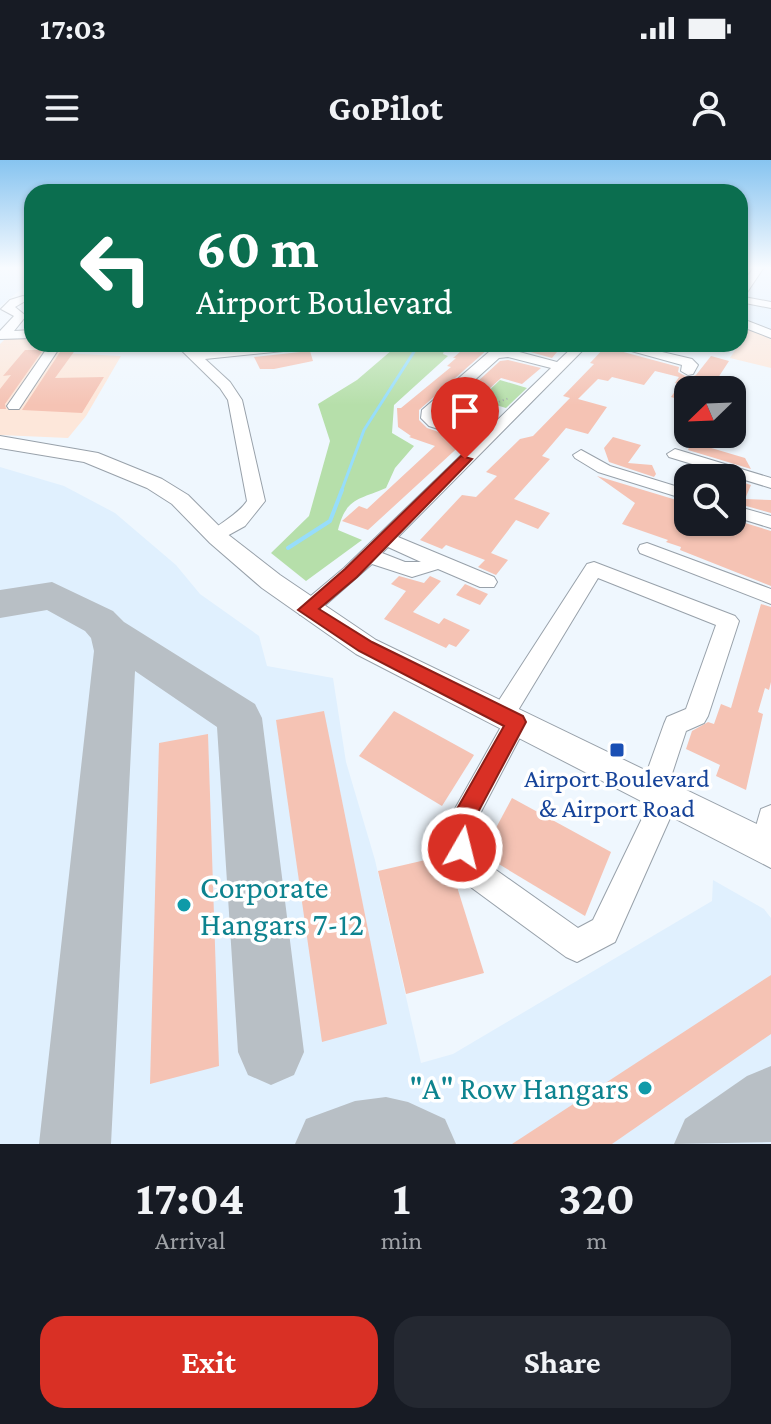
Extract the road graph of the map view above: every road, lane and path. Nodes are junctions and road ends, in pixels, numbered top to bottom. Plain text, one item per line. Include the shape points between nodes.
1 (14, 313) edge
2 (748, 325) edge
3 (771, 334) edge
4 (7, 335) edge
5 (0, 352) edge
6 (51, 352) edge
7 (190, 352) edge
8 (575, 352) edge
9 (645, 352) edge
10 (560, 367) junction
11 (688, 371) dead end
12 (488, 389) dead end
13 (515, 399) dead end
14 (14, 406) dead end
15 (486, 439) junction
16 (0, 442) edge
17 (0, 451) edge
18 (675, 454) dead end
19 (581, 455) dead end
20 (771, 483) edge
21 (674, 491) edge
22 (746, 514) edge
23 (771, 522) edge
24 (216, 536) junction
25 (385, 539) junction
26 (647, 549) dead end
27 (369, 555) junction
28 (436, 560) junction
29 (487, 582) dead end
30 (771, 597) edge
31 (307, 610) junction
32 (509, 719) junction
33 (659, 794) junction
34 (769, 838) edge

1 - 4 street via 20,316
2 - 3 street
4 - 5 street
6 - 14 street
7 - 24 street via 235,400 256,501 237,525
8 - 10 street
9 - 11 street via 687,362
10 - 15 street
10 - 15 street via 495,354 427,413 434,423
12 - 13 path via 486,400
15 - 25 street
16 - 24 main road via 67,452 144,478 177,496
17 - 24 main road via 97,472
18 - 20 street
19 - 21 street via 604,469
22 - 23 street
24 - 31 main road
25 - 27 street
25 - 28 street
26 - 30 street
27 - 28 street via 411,571 428,568
27 - 31 street
28 - 29 street
31 - 32 main road via 366,647
32 - 33 main road
32 - 33 street via 457,830 467,867 577,946 604,931
32 - 33 street via 594,569 728,621 696,716 676,724
33 - 34 main road

